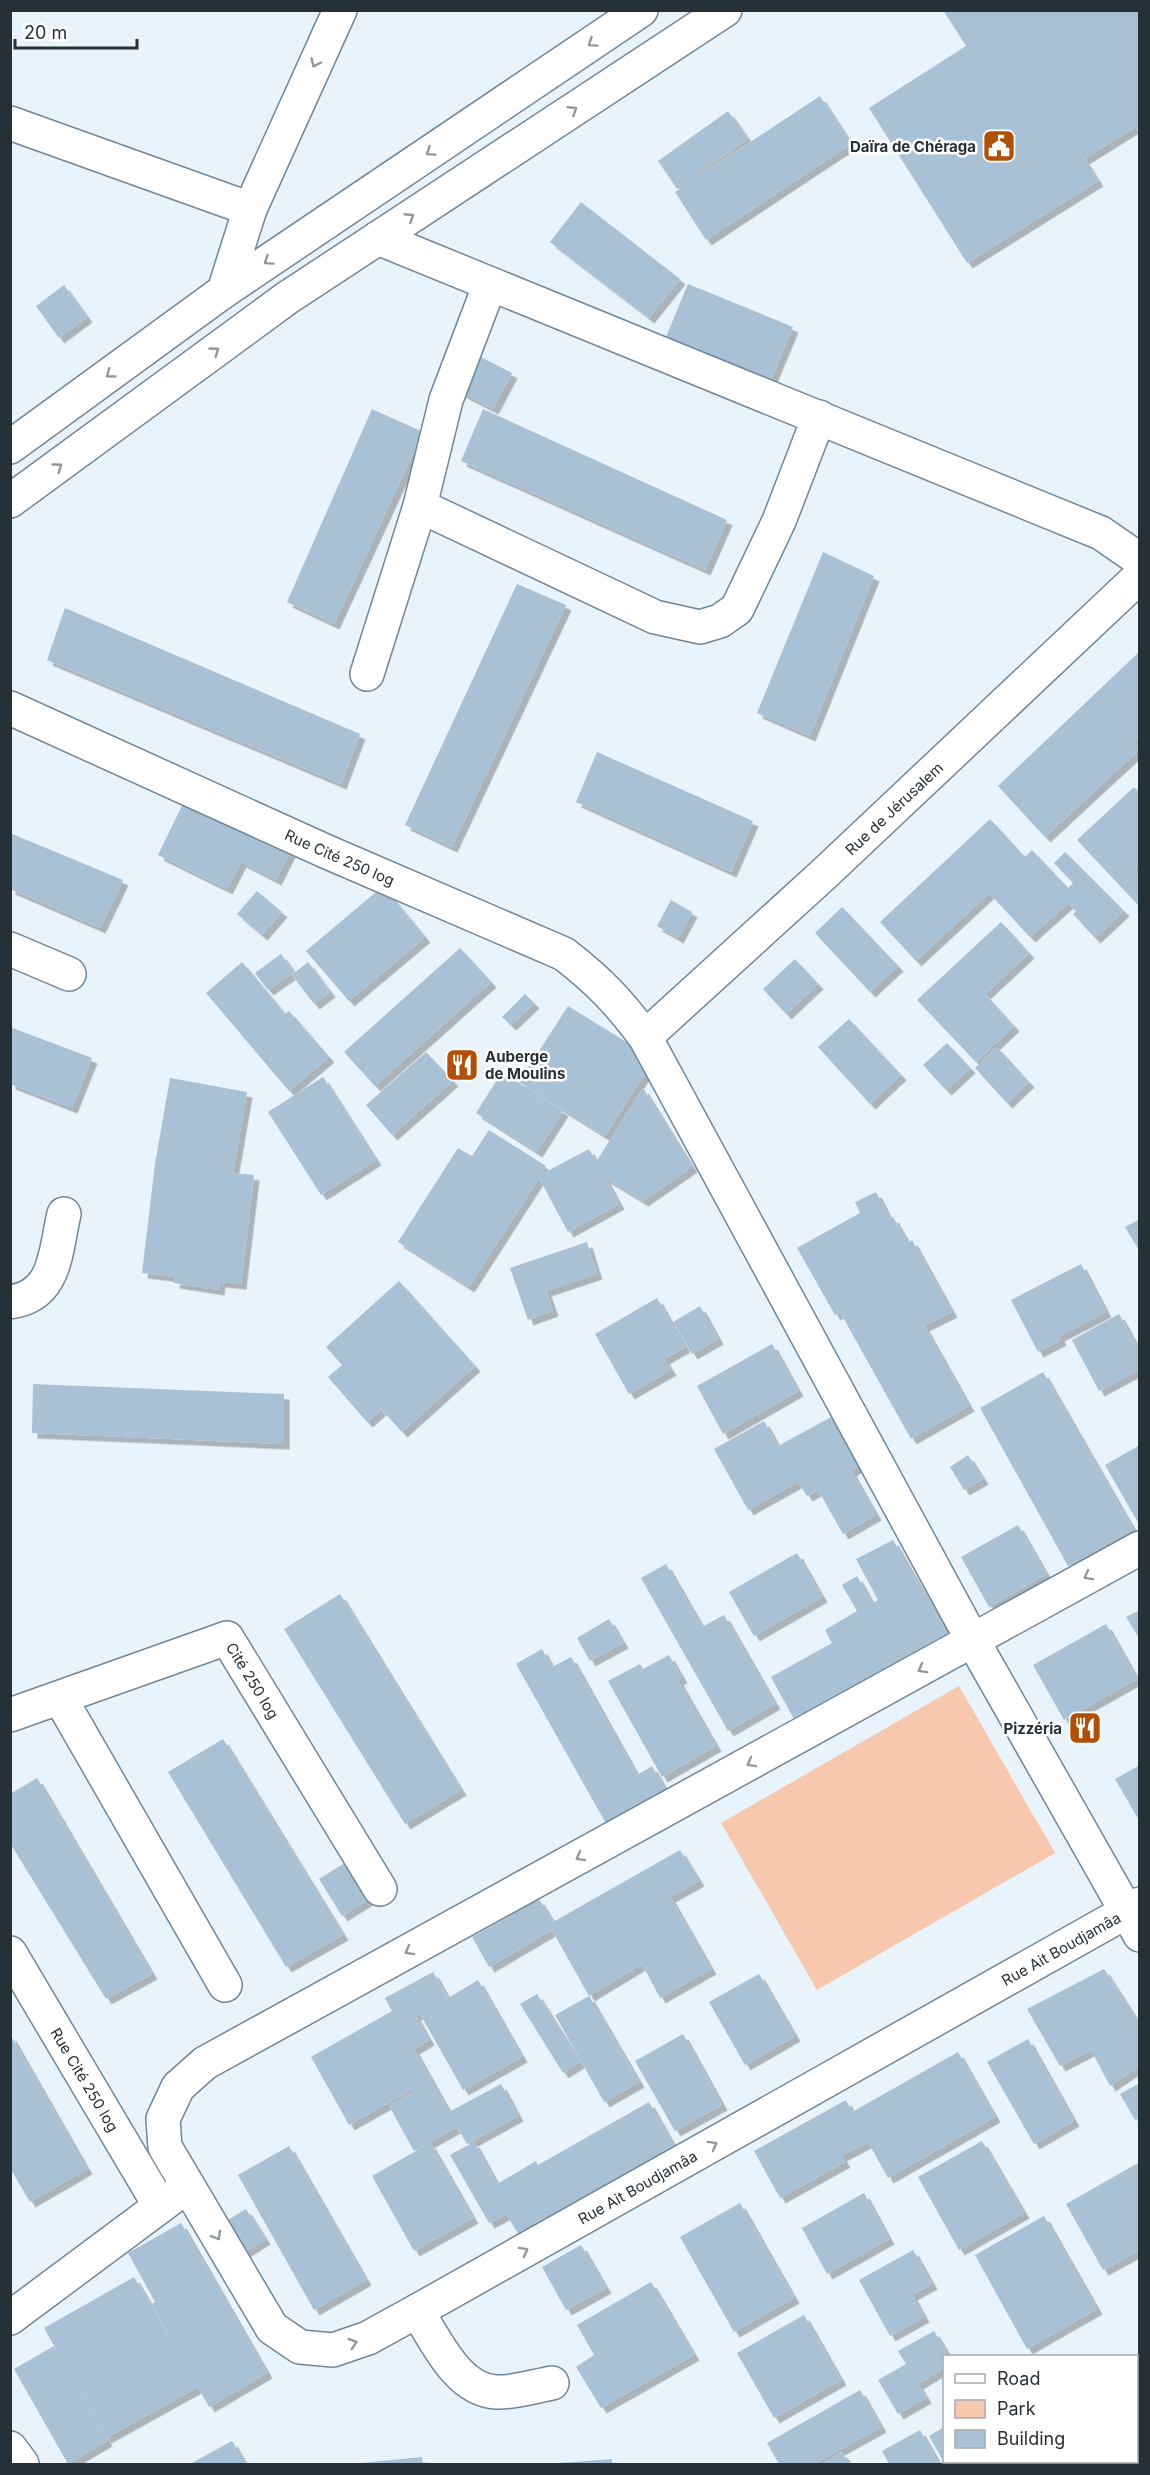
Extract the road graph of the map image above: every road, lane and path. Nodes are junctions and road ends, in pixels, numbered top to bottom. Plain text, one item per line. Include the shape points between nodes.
1 (340, 10) edge
2 (640, 10) edge
3 (724, 10) edge
4 (10, 123) edge
5 (250, 209) junction
6 (378, 238) junction
7 (490, 284) junction
8 (224, 291) junction
9 (819, 417) junction
10 (10, 447) edge
11 (10, 501) edge
12 (420, 506) junction
13 (1140, 560) edge
14 (1140, 576) edge
15 (368, 674) dead end
16 (10, 708) edge
17 (10, 949) edge
18 (69, 974) dead end
19 (645, 1037) junction
20 (64, 1214) dead end
21 (10, 1302) edge
22 (1140, 1548) edge
23 (973, 1641) junction
24 (60, 1698) junction
25 (10, 1715) edge
26 (380, 1889) dead end
27 (1135, 1917) edge
28 (10, 1953) edge
29 (225, 1985) dead end
30 (186, 2186) junction
31 (160, 2206) junction
32 (417, 2311) junction
33 (10, 2318) edge
34 (552, 2383) dead end
35 (10, 2448) edge
36 (22, 2464) edge

1 -> 5 main road
2 -> 8 main road
6 -> 3 main road
4 - 5 main road
5 - 8 main road
6 - 7 main road
11 -> 6 main road via 287,298
7 - 9 main road
7 - 12 main road via 446,400
8 -> 10 main road
9 - 12 main road via 779,521 737,609 720,621 700,627 656,616
9 - 13 main road via 1101,533
12 - 15 main road
14 - 19 main road, Rue de Jérusalem
16 - 19 main road, Rue Cité 250 log via 564,954 620,1003
17 - 18 main road
19 - 23 main road, Rue Cité 250 log
20 - 21 main road via 51,1273 42,1288 33,1296
22 -> 23 main road, Rue Ait Boudjamâa
23 - 27 main road, Rue Cité 250 log
23 -> 30 main road, Rue Ait Boudjamâa via 205,2063 178,2087 163,2119 165,2147
24 - 25 main road, Cité 250 log
24 - 26 main road, Cité 250 log via 227,1638
24 - 29 main road
32 -> 27 main road, Rue Ait Boudjamâa
28 - 31 main road, Rue Cité 250 log
30 - 31 main road
30 -> 32 main road, Rue Ait Boudjamâa via 272,2328 300,2347 333,2349 368,2338
31 - 33 main road
32 - 34 main road via 452,2366 471,2384 496,2392
35 - 36 main road

